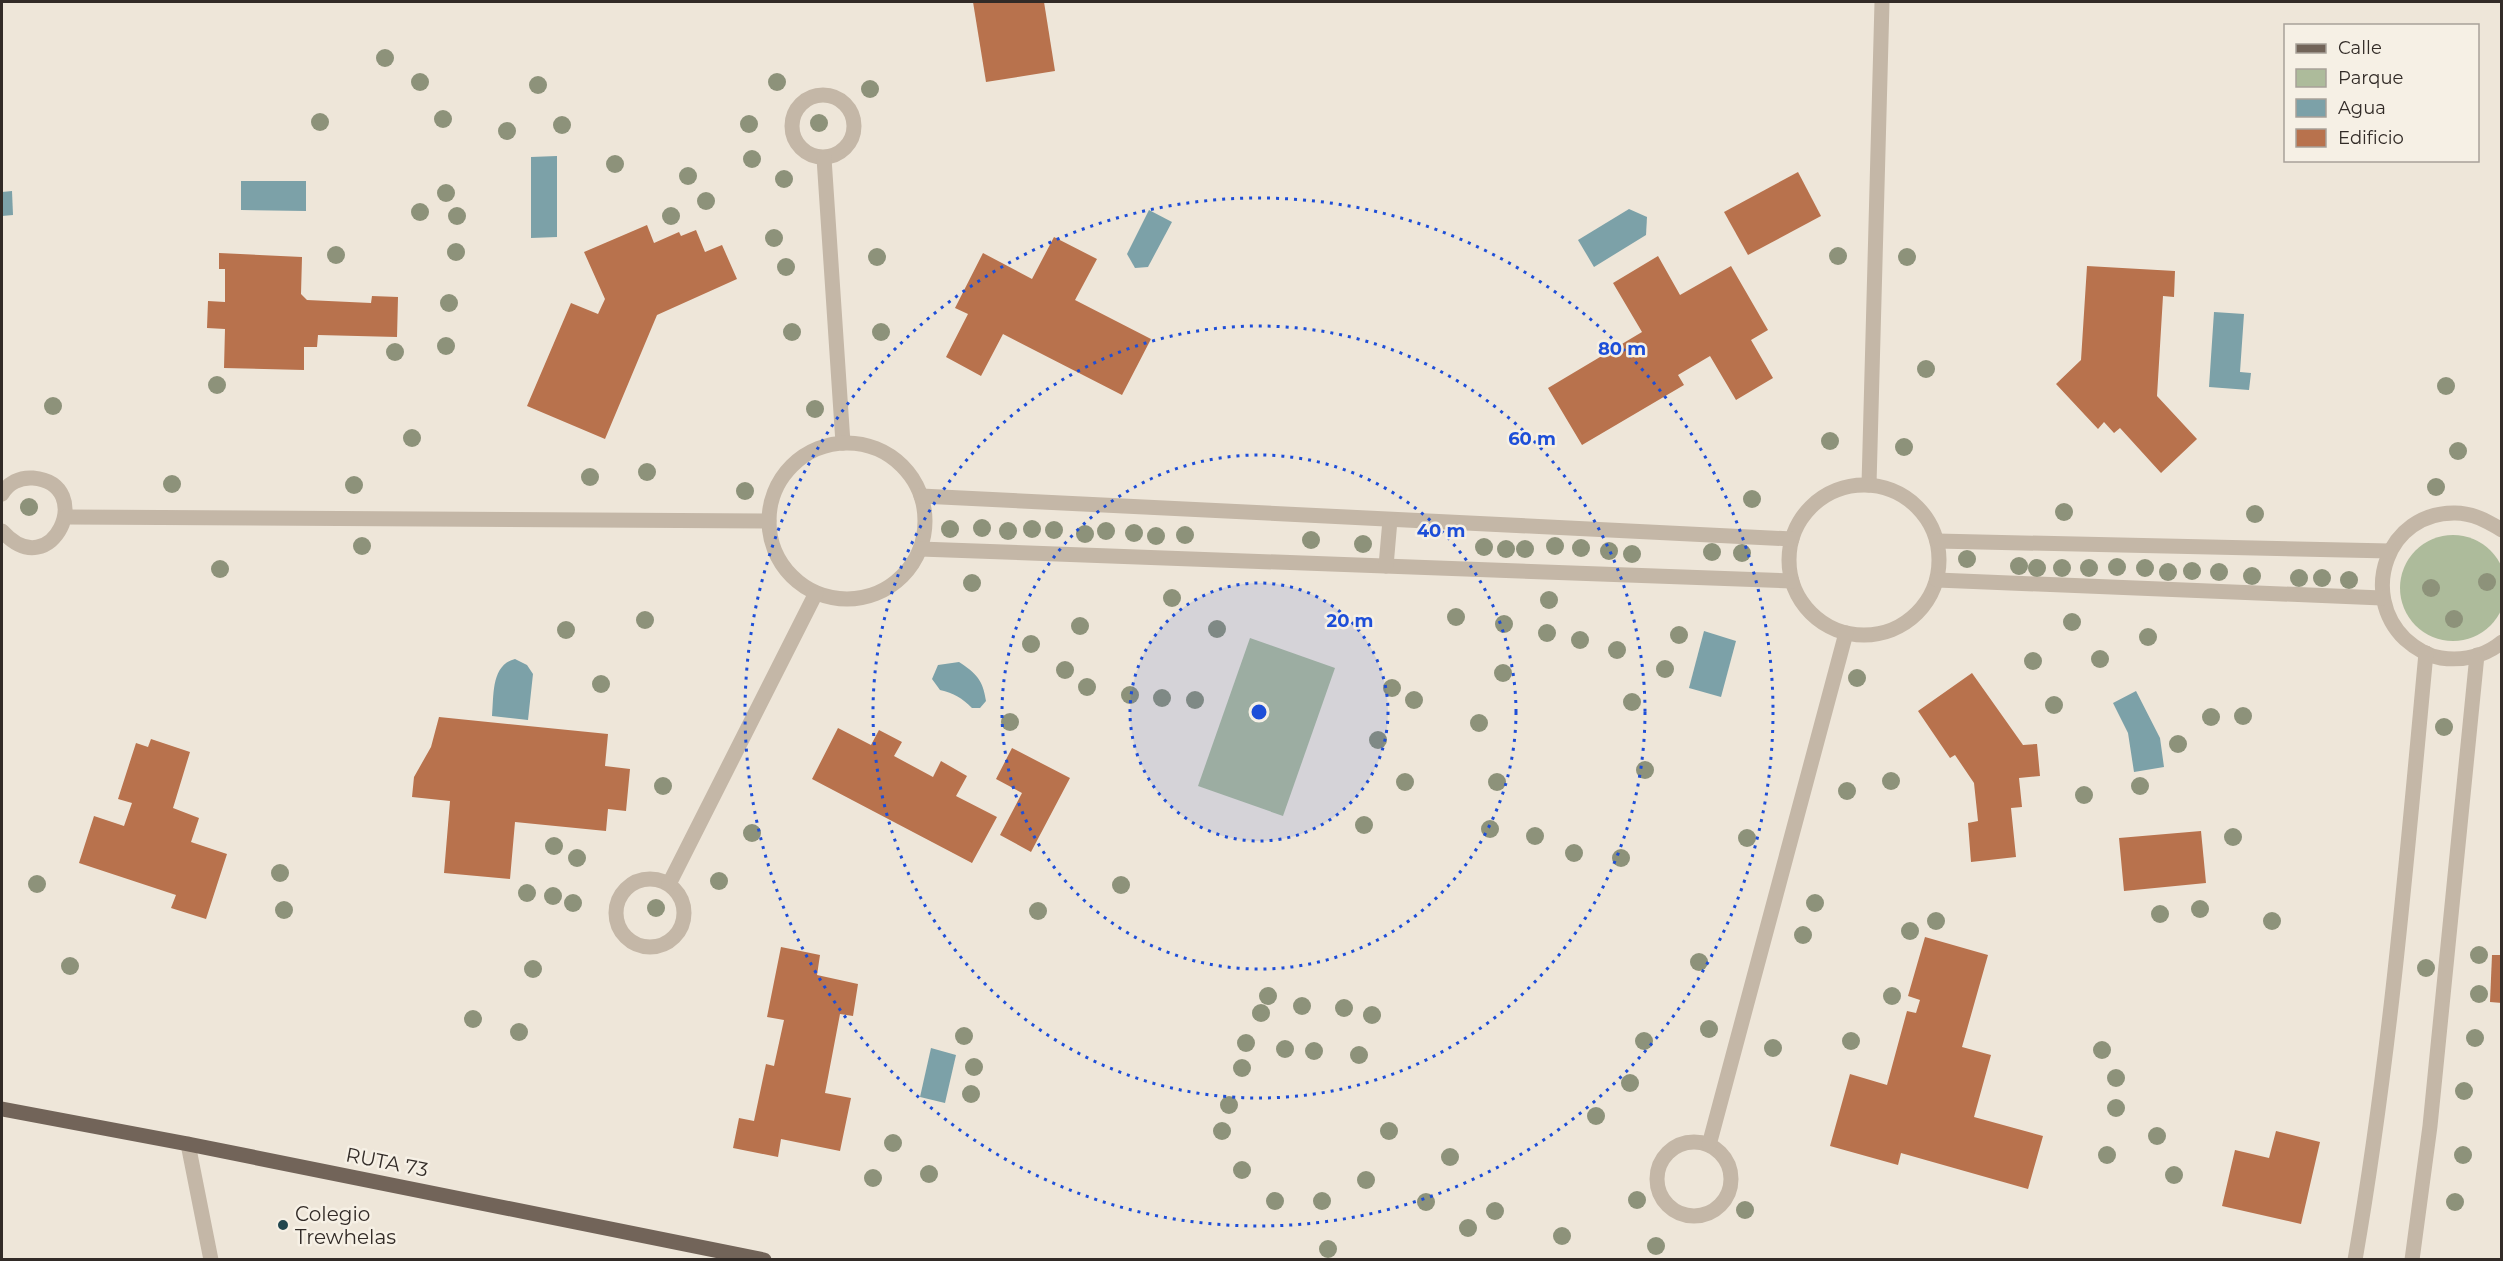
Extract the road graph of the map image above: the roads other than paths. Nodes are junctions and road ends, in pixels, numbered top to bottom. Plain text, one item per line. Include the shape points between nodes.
1 (1882, 2) edge
2 (824, 158) junction
3 (843, 443) junction
4 (1869, 485) junction
5 (2, 494) edge
6 (921, 496) junction
7 (66, 517) junction
8 (1390, 520) junction
9 (769, 521) junction
10 (2, 531) edge
11 (2502, 531) edge
12 (1792, 539) junction
13 (1937, 541) junction
14 (920, 549) junction
15 (2390, 550) junction
16 (1386, 566) junction
17 (1792, 580) junction
18 (1937, 580) junction
19 (816, 593) junction
20 (2382, 598) junction
21 (1846, 633) junction
22 (2502, 642) edge
23 (2426, 653) junction
24 (2477, 655) junction
25 (669, 884) junction
26 (2, 1109) edge
27 (188, 1144) junction
28 (1709, 1145) junction
29 (211, 1260) edge
30 (764, 1260) edge
31 (2355, 1260) edge
32 (2412, 1260) edge

1 - 4 street
2 - 2 street via 838,154 850,144 852,114 843,102 830,95 814,95 801,103 793,115 791,131 797,145
2 - 3 street
3 - 6 street via 862,445 899,462
3 - 9 street via 805,455 790,467 778,483
4 - 12 street via 1830,493 1813,505
4 - 13 street via 1891,490 1912,502
5 - 7 street via 17,480 46,481 57,489
6 - 8 street
6 - 14 street via 925,523
7 - 9 street
7 - 10 street via 51,541 38,547 23,547
8 - 12 street
8 - 16 street
9 - 19 street via 771,539 787,572
11 - 15 street via 2480,517 2446,514 2429,517 2406,530
12 - 17 street
13 - 15 street
13 - 18 street
14 - 16 street
14 - 19 street via 903,575 878,593 836,598
15 - 20 street via 2382,574
16 - 17 street
17 - 21 street via 1799,598 1812,614
18 - 20 street
18 - 21 street via 1927,601 1901,625 1869,635
19 - 25 street
20 - 23 street via 2397,631
21 - 28 street
22 - 24 street
23 - 24 street via 2452,659
23 - 31 street via 2387,1051
24 - 32 street via 2430,1126
25 - 25 street via 655,879 640,880 618,900 616,916 631,941 661,946 674,938 685,910 680,896
26 - 27 main road, RUTA 73
27 - 29 street
27 - 30 main road, RUTA 73
28 - 28 street via 1684,1144 1663,1158 1656,1183 1660,1196 1678,1213 1691,1217 1709,1213 1724,1201 1730,1189 1727,1164

